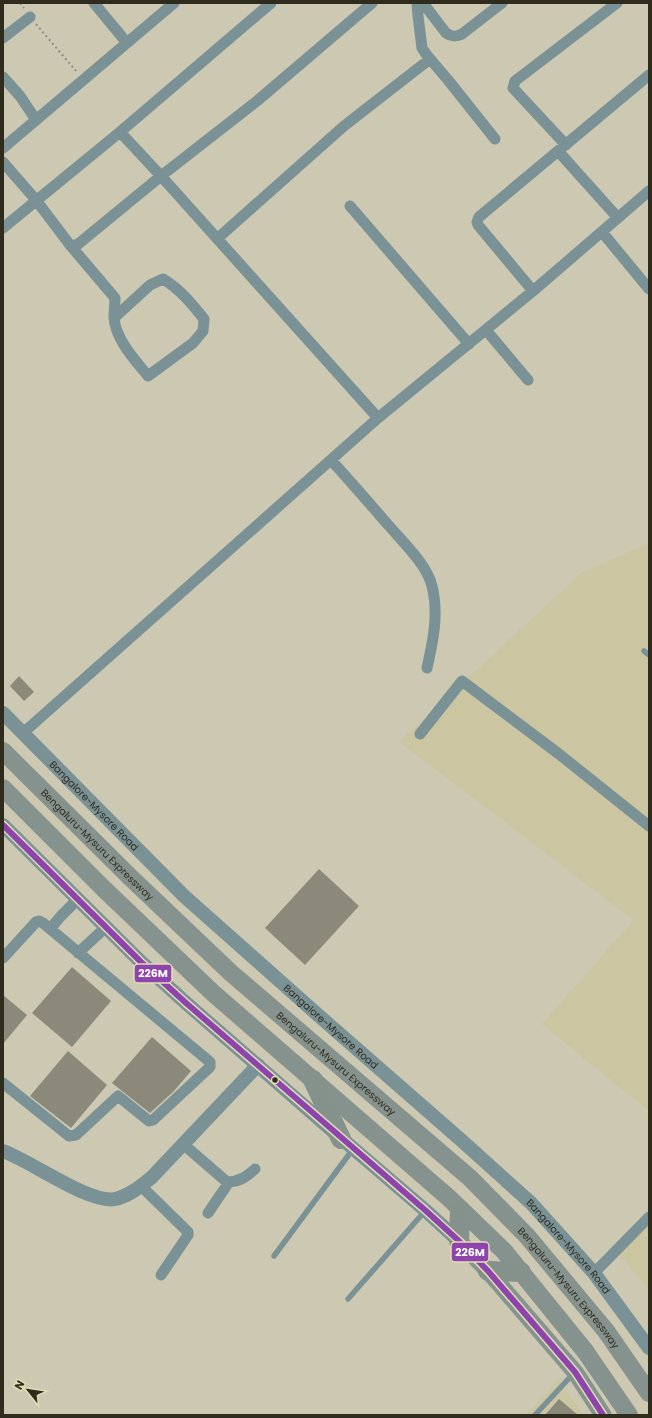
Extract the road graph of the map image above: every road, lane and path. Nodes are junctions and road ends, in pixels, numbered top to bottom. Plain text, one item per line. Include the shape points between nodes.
1 (20, 3) edge
2 (94, 3) edge
3 (174, 3) edge
4 (271, 3) edge
5 (372, 3) edge
6 (417, 3) edge
7 (423, 3) edge
8 (502, 3) edge
9 (617, 3) edge
10 (30, 17) junction
11 (3, 38) edge
12 (127, 43) junction
13 (430, 59) junction
14 (649, 75) edge
15 (3, 77) edge
16 (83, 80) junction
17 (36, 120) junction
18 (120, 132) junction
19 (496, 139) dead end
20 (3, 148) edge
21 (562, 148) junction
22 (3, 162) edge
23 (161, 176) junction
24 (649, 191) edge
25 (36, 200) junction
26 (350, 206) dead end
27 (618, 218) junction
28 (3, 228) edge
29 (602, 232) junction
30 (218, 238) junction
31 (70, 245) junction
32 (649, 289) edge
33 (533, 291) junction
34 (114, 318) junction
35 (486, 330) junction
36 (469, 344) junction
37 (528, 380) dead end
38 (378, 418) junction
39 (331, 460) junction
40 (427, 668) dead end
41 (3, 713) edge
42 (24, 733) junction
43 (420, 734) dead end
44 (3, 751) edge
45 (3, 788) edge
46 (3, 825) edge
47 (649, 826) edge
48 (78, 899) junction
49 (106, 927) junction
50 (50, 928) junction
51 (78, 953) junction
52 (3, 958) edge
53 (258, 1065) junction
54 (313, 1080) junction
55 (3, 1083) edge
56 (183, 1144) junction
57 (347, 1144) junction
58 (3, 1151) edge
59 (254, 1169) dead end
60 (227, 1182) junction
61 (141, 1186) junction
62 (425, 1210) junction
63 (460, 1210) junction
64 (208, 1213) dead end
65 (649, 1217) edge
66 (459, 1241) junction
67 (274, 1256) dead end
68 (488, 1271) junction
69 (521, 1272) junction
70 (594, 1273) junction
71 (161, 1275) dead end
72 (348, 1299) dead end
73 (649, 1348) edge
74 (575, 1372) junction
75 (649, 1393) edge
76 (536, 1415) edge
77 (603, 1415) edge
78 (629, 1415) edge

1 - 10 path
2 - 12 street
3 - 12 street
4 - 18 street
5 - 23 street via 257,101
6 - 13 street via 422,48
7 - 8 street via 451,36 462,34
9 - 21 street via 514,81 513,88
10 - 11 street
10 - 16 path
12 - 16 street
13 - 19 street
13 - 30 street via 344,126
14 - 21 street
15 - 17 street
16 - 17 street
17 - 20 street
18 - 23 street
18 - 25 street
21 - 27 street
21 - 33 street via 479,217 477,222
22 - 25 street
23 - 30 street
23 - 31 street via 77,245
24 - 27 street
25 - 28 street
25 - 31 street
26 - 36 street
27 - 29 street
29 - 32 street
29 - 33 street
30 - 38 street
31 - 34 street via 115,298
33 - 35 street
34 - 34 street via 119,336 148,376 193,343 203,330 204,319 193,305 164,279 150,285
35 - 36 street
35 - 37 street
36 - 38 street
38 - 39 street
39 - 40 street via 413,553 428,575 435,603 436,625
39 - 42 street
41 - 42 street, Bangalore-Mysore Road
42 - 70 street, Bangalore-Mysore Road via 184,896 531,1203
43 - 47 street via 462,681
44 - 75 highway, Bengaluru-Mysuru Expressway via 231,973 470,1178 527,1236 606,1331
45 - 54 highway via 213,993
46 - 48 street
48 - 49 street
48 - 50 street
49 - 51 street
49 - 53 street via 186,1003
50 - 51 street
50 - 52 street via 39,921 36,922
51 - 55 street via 205,1057 210,1062 210,1067 153,1120 149,1121 118,1096 73,1137
53 - 56 street
53 - 57 street
54 - 57 highway
54 - 63 highway
56 - 60 street
56 - 61 street
57 - 62 street
57 - 67 lane
58 - 61 street via 90,1196 115,1199
59 - 60 street via 239,1181
60 - 64 street
61 - 71 street via 188,1232
62 - 66 street
62 - 72 lane
63 - 66 highway
63 - 69 highway via 504,1251
65 - 70 street
66 - 68 main road
68 - 69 highway
68 - 74 main road
69 - 78 highway via 585,1350
70 - 73 street, Bangalore-Mysore Road
74 - 76 lane
74 - 77 main road

